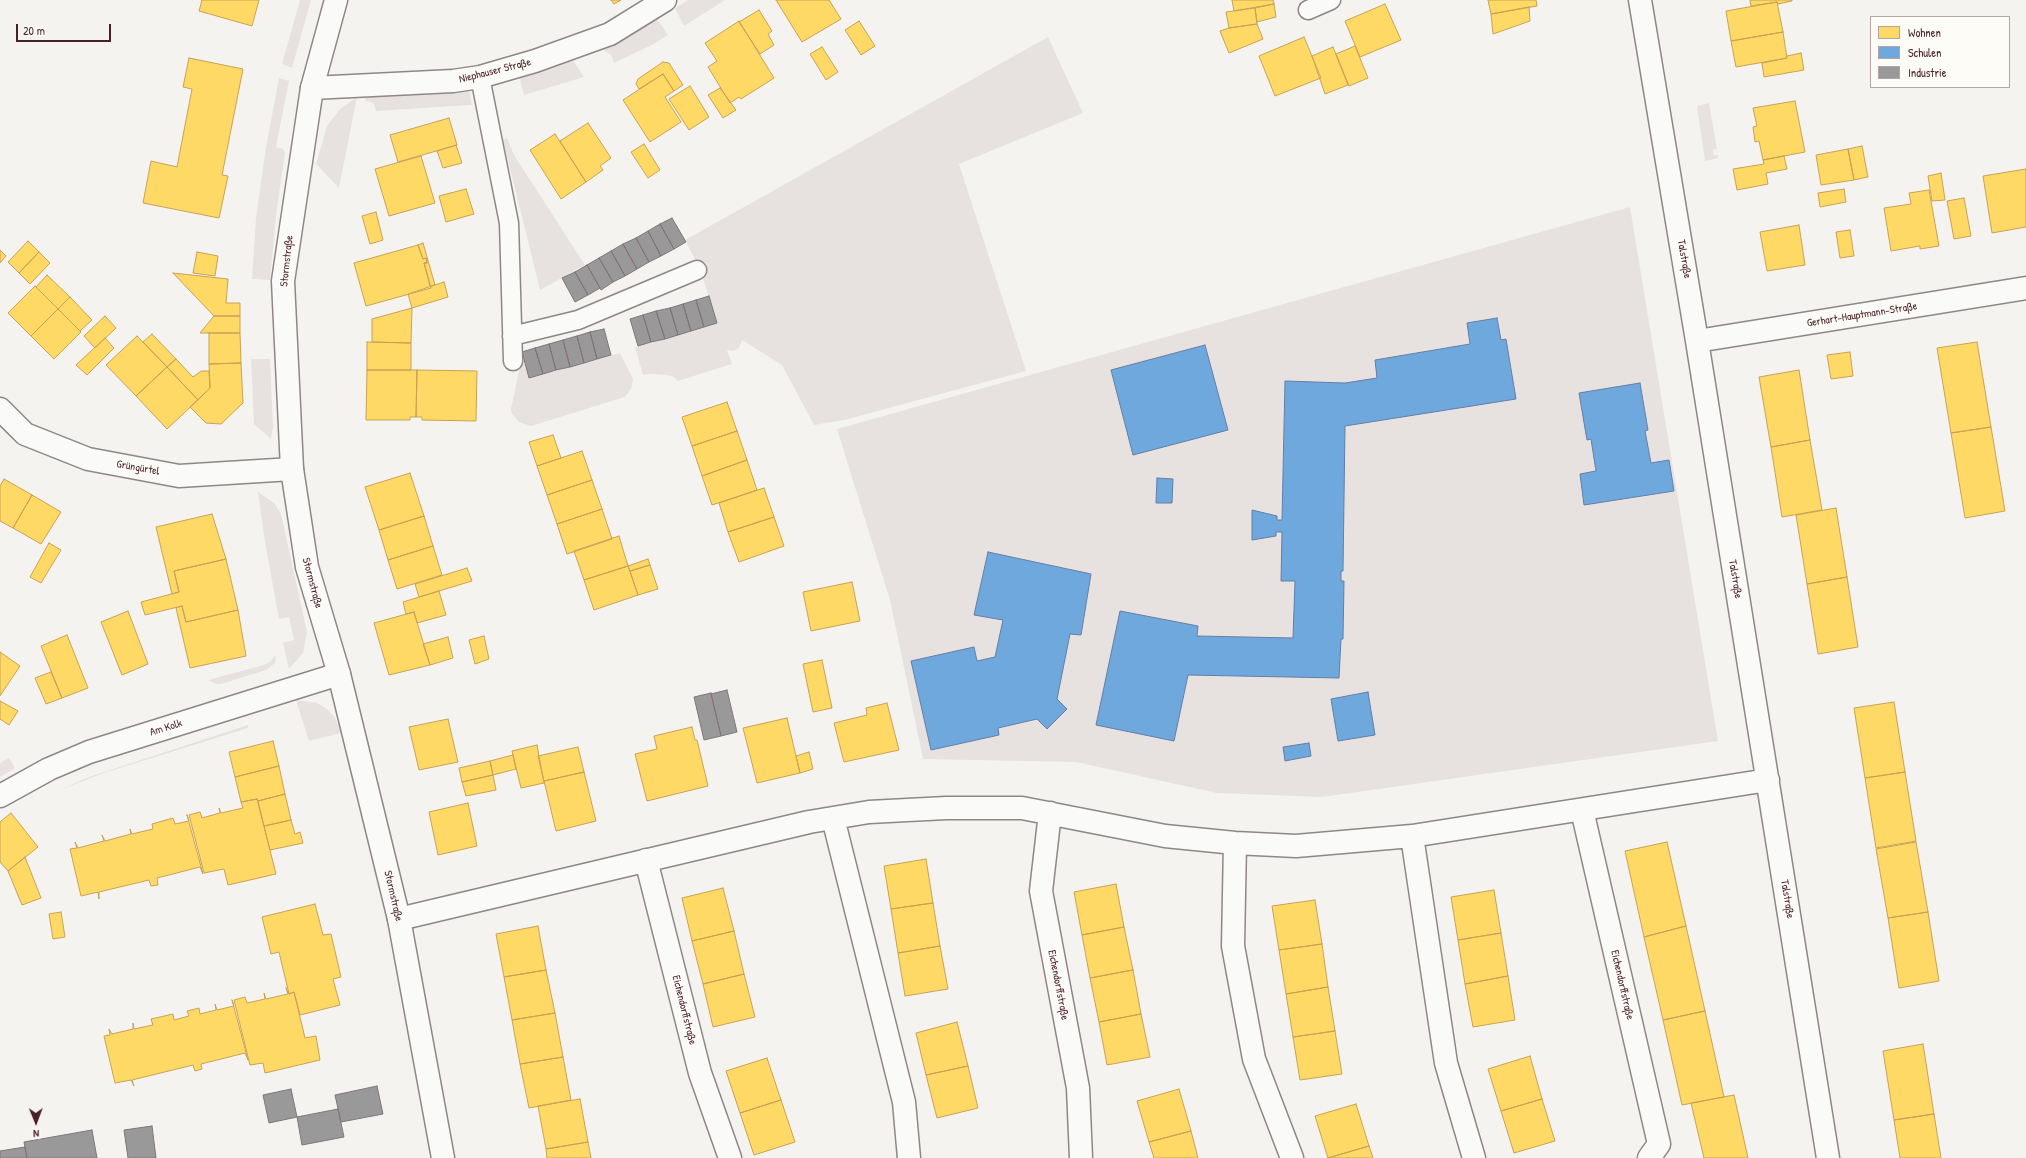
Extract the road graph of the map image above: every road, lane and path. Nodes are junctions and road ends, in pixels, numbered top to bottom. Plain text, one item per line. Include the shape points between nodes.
1 (336, 0) edge
2 (665, 0) edge
3 (1331, 0) edge
4 (1640, 0) edge
5 (1308, 10) dead end
6 (480, 77) junction
7 (312, 88) junction
8 (697, 270) dead end
9 (2026, 288) edge
10 (512, 336) junction
11 (1697, 341) junction
12 (513, 361) dead end
13 (0, 409) edge
14 (292, 469) junction
15 (339, 674) junction
16 (1768, 780) junction
17 (0, 796) edge
18 (1582, 810) junction
19 (1050, 813) junction
20 (832, 818) junction
21 (1412, 836) junction
22 (1235, 843) junction
23 (646, 860) junction
24 (399, 919) junction
25 (443, 1158) edge
26 (730, 1158) edge
27 (909, 1158) edge
28 (1081, 1158) edge
29 (1292, 1158) edge
30 (1474, 1158) edge
31 (1649, 1158) edge
32 (1828, 1158) edge

1 - 7 street, Stormstraße
2 - 6 street, Niephauser Straße via 610,34 535,61
3 - 5 lane
4 - 11 street, Talstraße
6 - 7 street, Niephauser Straße via 453,81
6 - 10 lane via 510,223
7 - 14 street, Stormstraße via 283,281
8 - 10 lane via 578,320
9 - 11 street, Gerhart-Hauptmann-Straße
10 - 12 lane
11 - 16 street, Talstraße
13 - 14 street, Grüngürtel via 25,434 88,459 179,476
14 - 15 street, Stormstraße via 307,567
15 - 17 street, Am Kolk via 89,752 49,769
15 - 24 street, Stormstraße
16 - 18 street
16 - 32 street, Talstraße
18 - 21 street
18 - 31 street, Eichendorffstraße via 1659,1144
19 - 20 street via 1022,808 946,808 869,812
19 - 22 street via 1165,836
19 - 28 street, Eichendorffstraße via 1040,891 1078,1088
20 - 23 street
20 - 27 street via 904,1102
21 - 22 street via 1296,846
21 - 30 street via 1446,1064
22 - 29 street via 1233,946 1248,1029 1254,1059
23 - 24 street
23 - 26 street, Eichendorffstraße via 700,1073
24 - 25 street, Stormstraße

